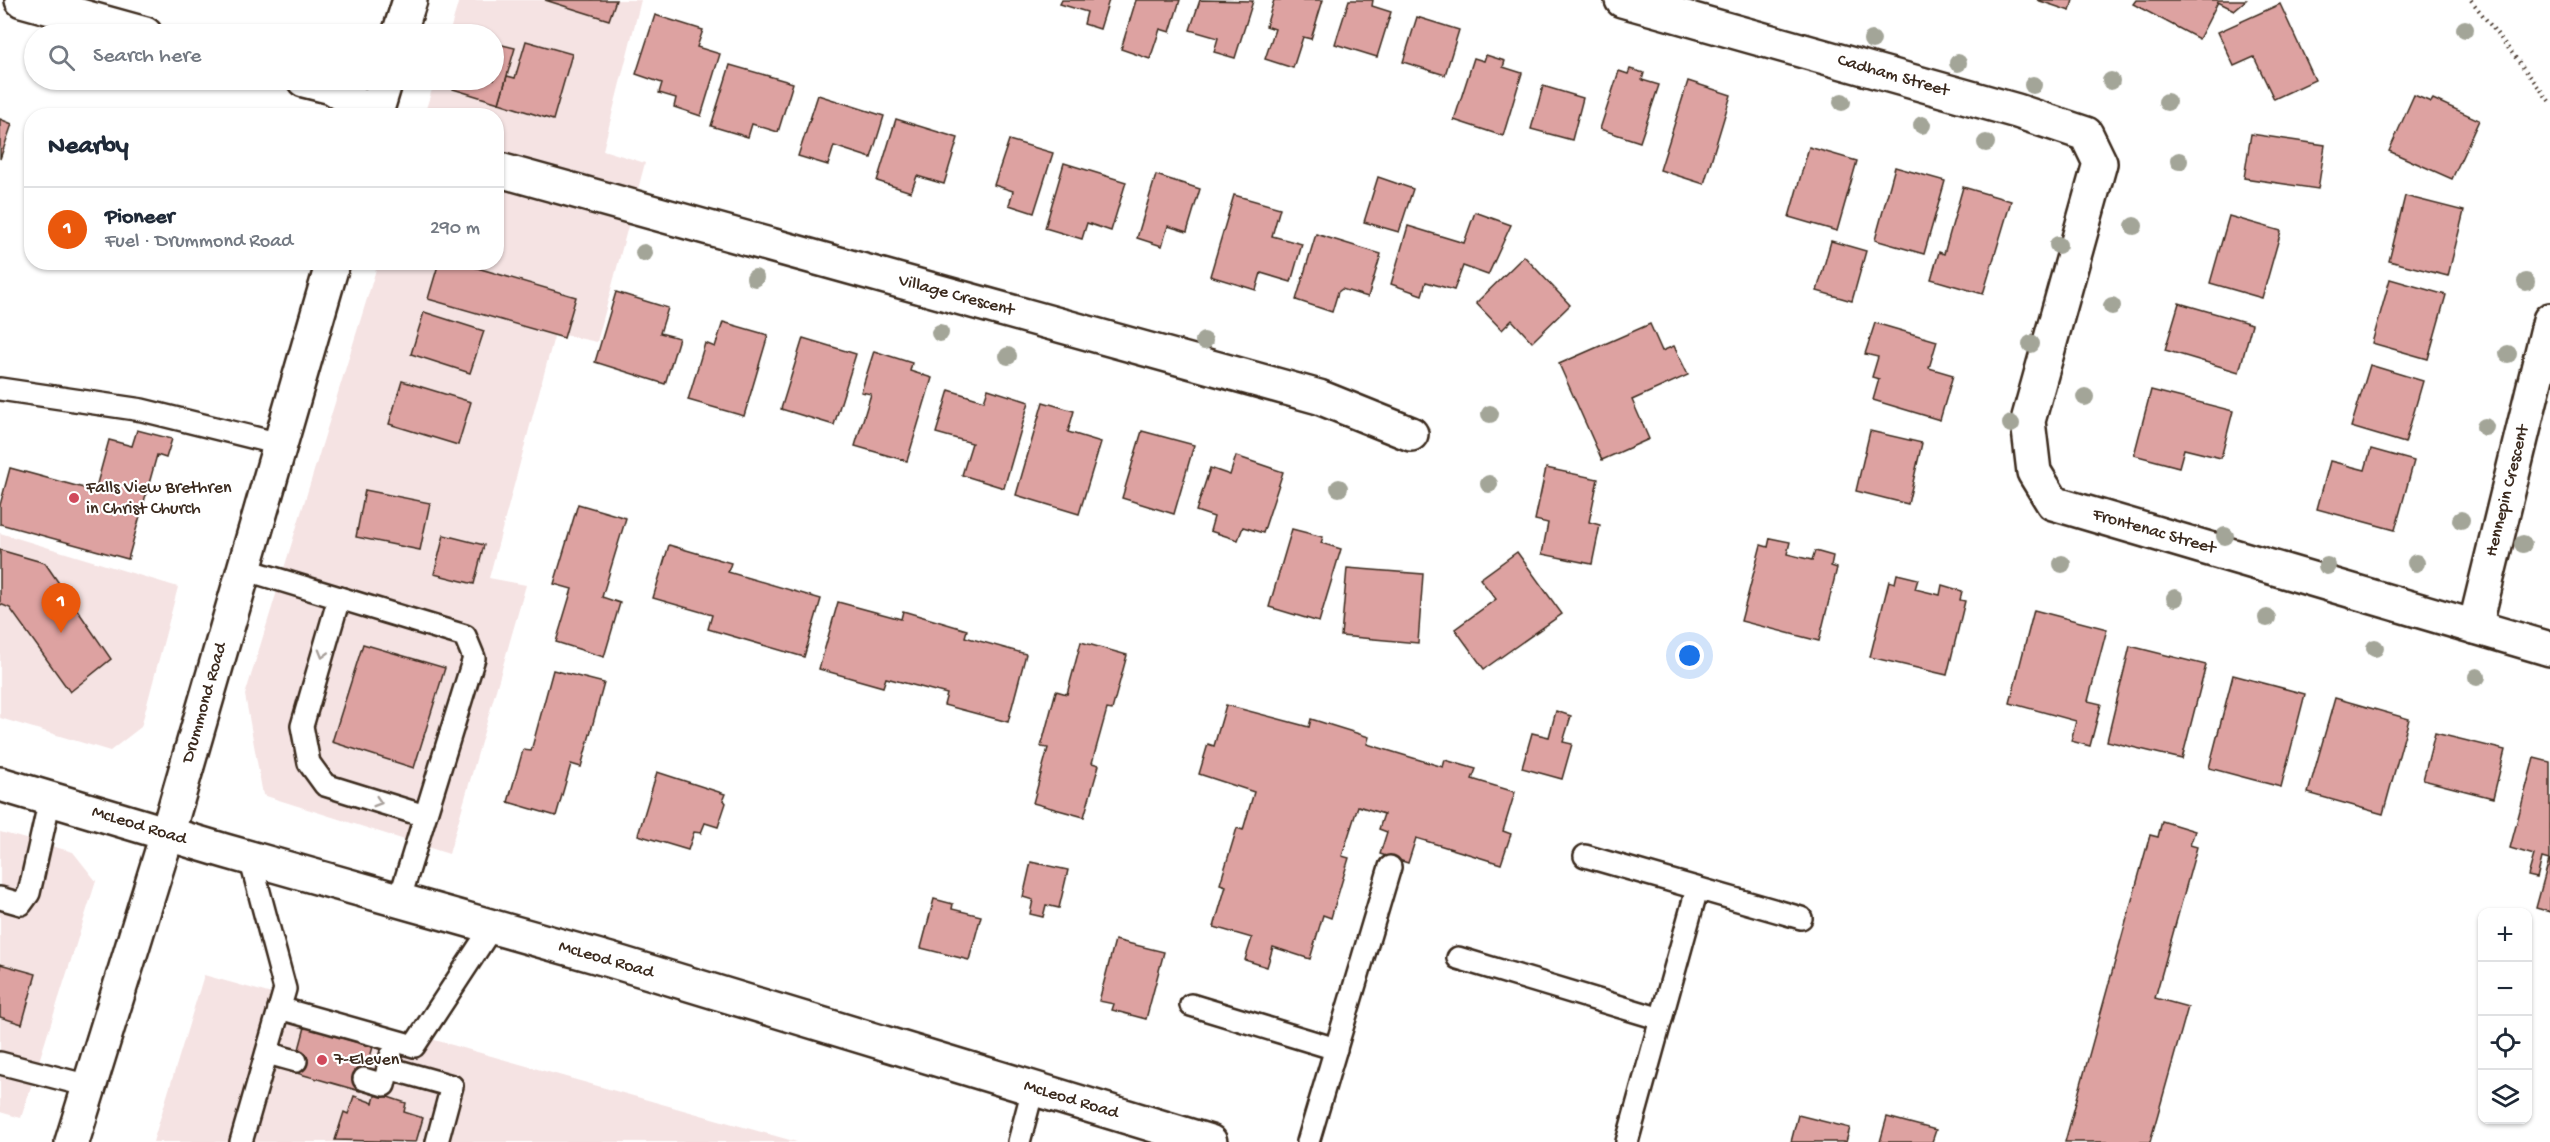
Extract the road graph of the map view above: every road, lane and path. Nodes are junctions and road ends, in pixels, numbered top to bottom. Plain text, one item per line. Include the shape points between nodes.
1 (22, 0) edge
2 (410, 0) edge
3 (1622, 0) edge
4 (2471, 0) edge
5 (109, 24) edge
6 (402, 24) edge
7 (337, 90) edge
8 (383, 90) edge
9 (2550, 102) edge
10 (365, 108) edge
11 (378, 108) edge
12 (504, 171) edge
13 (2087, 209) joint
14 (331, 270) edge
15 (2550, 320) edge
16 (0, 389) edge
17 (1411, 434) dead end
18 (280, 444) junction
19 (244, 569) junction
20 (339, 598) junction
21 (2475, 627) junction
22 (2550, 649) edge
23 (0, 784) edge
24 (50, 799) junction
25 (425, 816) junction
26 (167, 835) junction
27 (1585, 856) dead end
28 (250, 858) junction
29 (1390, 867) dead end
30 (1698, 889) junction
31 (0, 898) edge
32 (399, 901) junction
33 (1801, 918) dead end
34 (492, 927) junction
35 (1458, 958) dead end
36 (1191, 1005) dead end
37 (279, 1008) junction
38 (1661, 1019) junction
39 (395, 1041) junction
40 (1336, 1049) junction
41 (267, 1053) junction
42 (296, 1061) dead end
43 (0, 1063) edge
44 (388, 1068) junction
45 (364, 1079) dead end
46 (89, 1086) junction
47 (1033, 1089) junction
48 (73, 1142) edge
49 (241, 1142) edge
50 (437, 1142) edge
51 (1019, 1142) edge
52 (1210, 1142) edge
53 (1308, 1142) edge
54 (1627, 1142) edge

1 - 5 street
2 - 6 street
3 - 13 street, Cadham Street via 2086,134 2100,163
4 - 9 path
7 - 10 street
8 - 11 street
12 - 17 street, Village Crescent via 1319,397
13 - 21 street, Frontenac Street via 2028,421 2034,472 2053,503
14 - 18 street, Drummond Road
15 - 21 street, Hennepin Crescent
16 - 18 lane via 142,410
18 - 19 street, Drummond Road
19 - 20 lane
19 - 26 street, Drummond Road
20 -> 25 lane via 302,726 309,763 325,785
20 - 25 lane via 465,636 474,658
21 - 22 street, Frontenac Street
23 - 24 street, McLeod Road
24 - 26 street, McLeod Road
24 - 31 lane via 29,893 21,904
25 - 32 lane
26 - 28 street, McLeod Road
26 - 46 street, Drummond Road
27 - 30 lane
28 - 32 street, McLeod Road
28 - 37 lane via 285,989
29 - 40 lane
30 - 33 lane
30 - 38 lane
32 - 34 street, McLeod Road
34 - 39 lane via 414,1046
34 - 47 street, McLeod Road
35 - 38 lane
36 - 40 lane
37 - 39 lane
37 - 41 lane
38 - 54 lane
39 - 44 lane
40 - 53 lane
41 - 42 lane
41 - 49 lane
43 - 46 lane
44 - 45 lane via 384,1085
44 - 50 lane via 452,1086
46 - 48 street, Drummond Road
47 - 51 lane
47 - 52 street, McLeod Road

